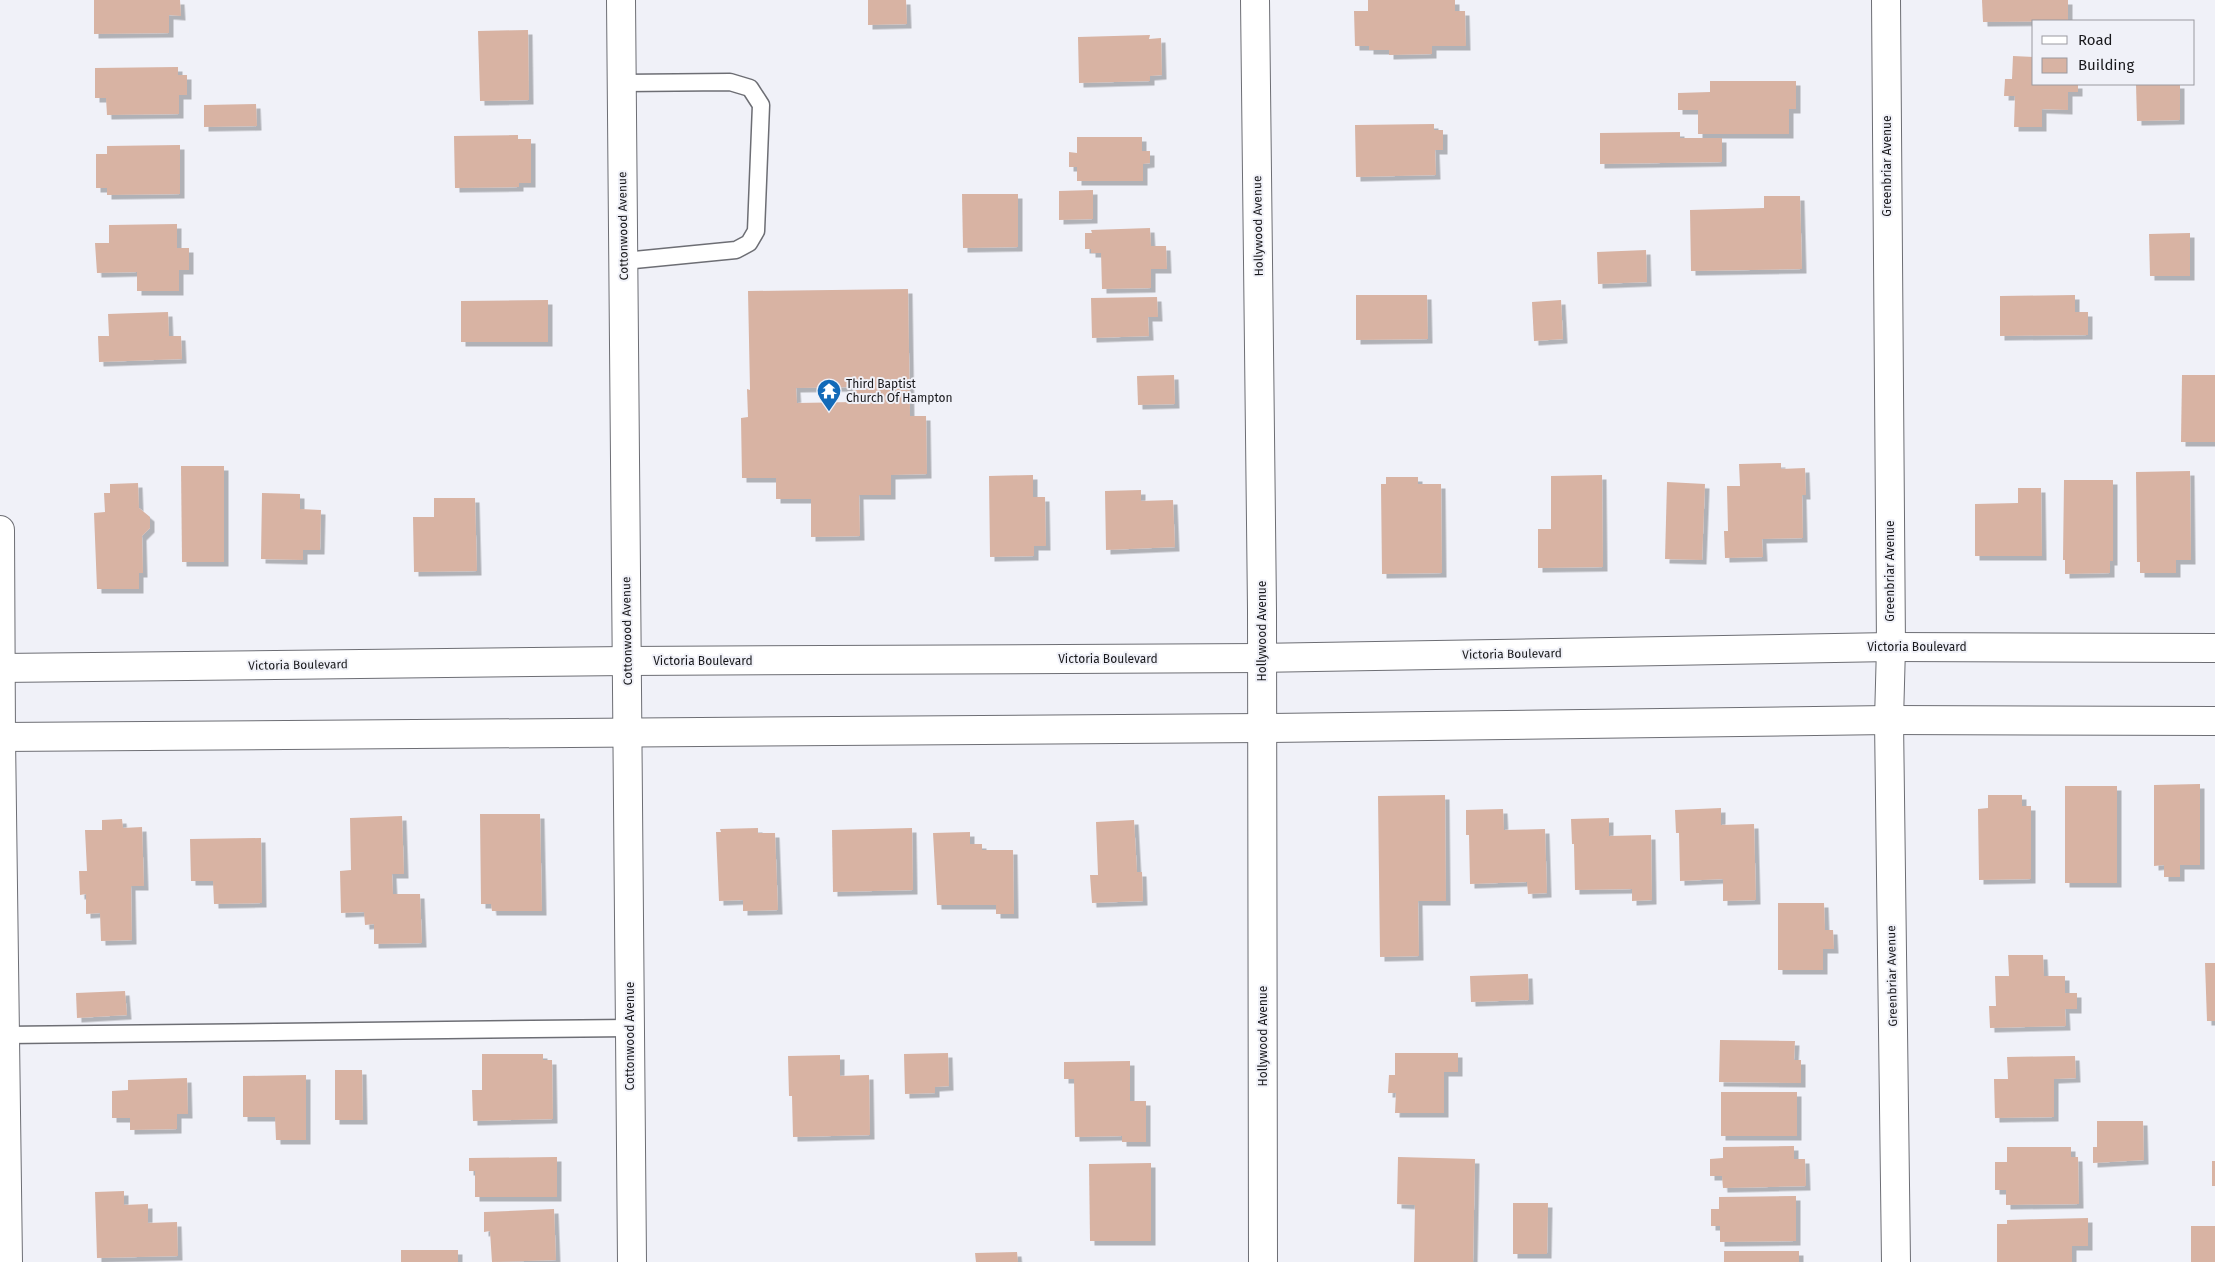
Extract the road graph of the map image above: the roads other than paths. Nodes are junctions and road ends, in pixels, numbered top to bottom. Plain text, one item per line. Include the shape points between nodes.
1 (622, 0) edge
2 (1255, 0) edge
3 (1886, 0) edge
4 (622, 83) junction
5 (624, 261) junction
6 (0, 530) edge
7 (1891, 647) junction
8 (2215, 648) edge
9 (1262, 658) junction
10 (627, 661) junction
11 (0, 668) edge
12 (1889, 720) junction
13 (2215, 720) edge
14 (1262, 728) junction
15 (628, 732) junction
16 (0, 737) edge
17 (630, 1028) junction
18 (5, 1035) junction
19 (8, 1262) edge
20 (632, 1262) edge
21 (1263, 1262) edge
22 (1896, 1262) edge

1 - 4 street, Cottonwood Avenue
2 - 9 street, Hollywood Avenue
3 - 7 street, Greenbriar Avenue
4 - 5 street, Cottonwood Avenue
4 - 5 lane via 730,82 750,88 760,105 756,231 749,243 736,250
5 - 10 street, Cottonwood Avenue
6 - 11 street
7 - 8 street, Victoria Boulevard
7 - 9 street, Victoria Boulevard
7 - 12 street, Greenbriar Avenue
9 - 10 street, Victoria Boulevard
9 - 14 street, Hollywood Avenue
10 - 11 street, Victoria Boulevard
10 - 15 street, Cottonwood Avenue
11 - 16 street
12 - 13 street
12 - 14 street
12 - 22 street, Greenbriar Avenue
14 - 15 street
14 - 21 street, Hollywood Avenue
15 - 16 street
15 - 17 street, Cottonwood Avenue
16 - 18 street
17 - 18 lane
17 - 20 street, Cottonwood Avenue
18 - 19 street

